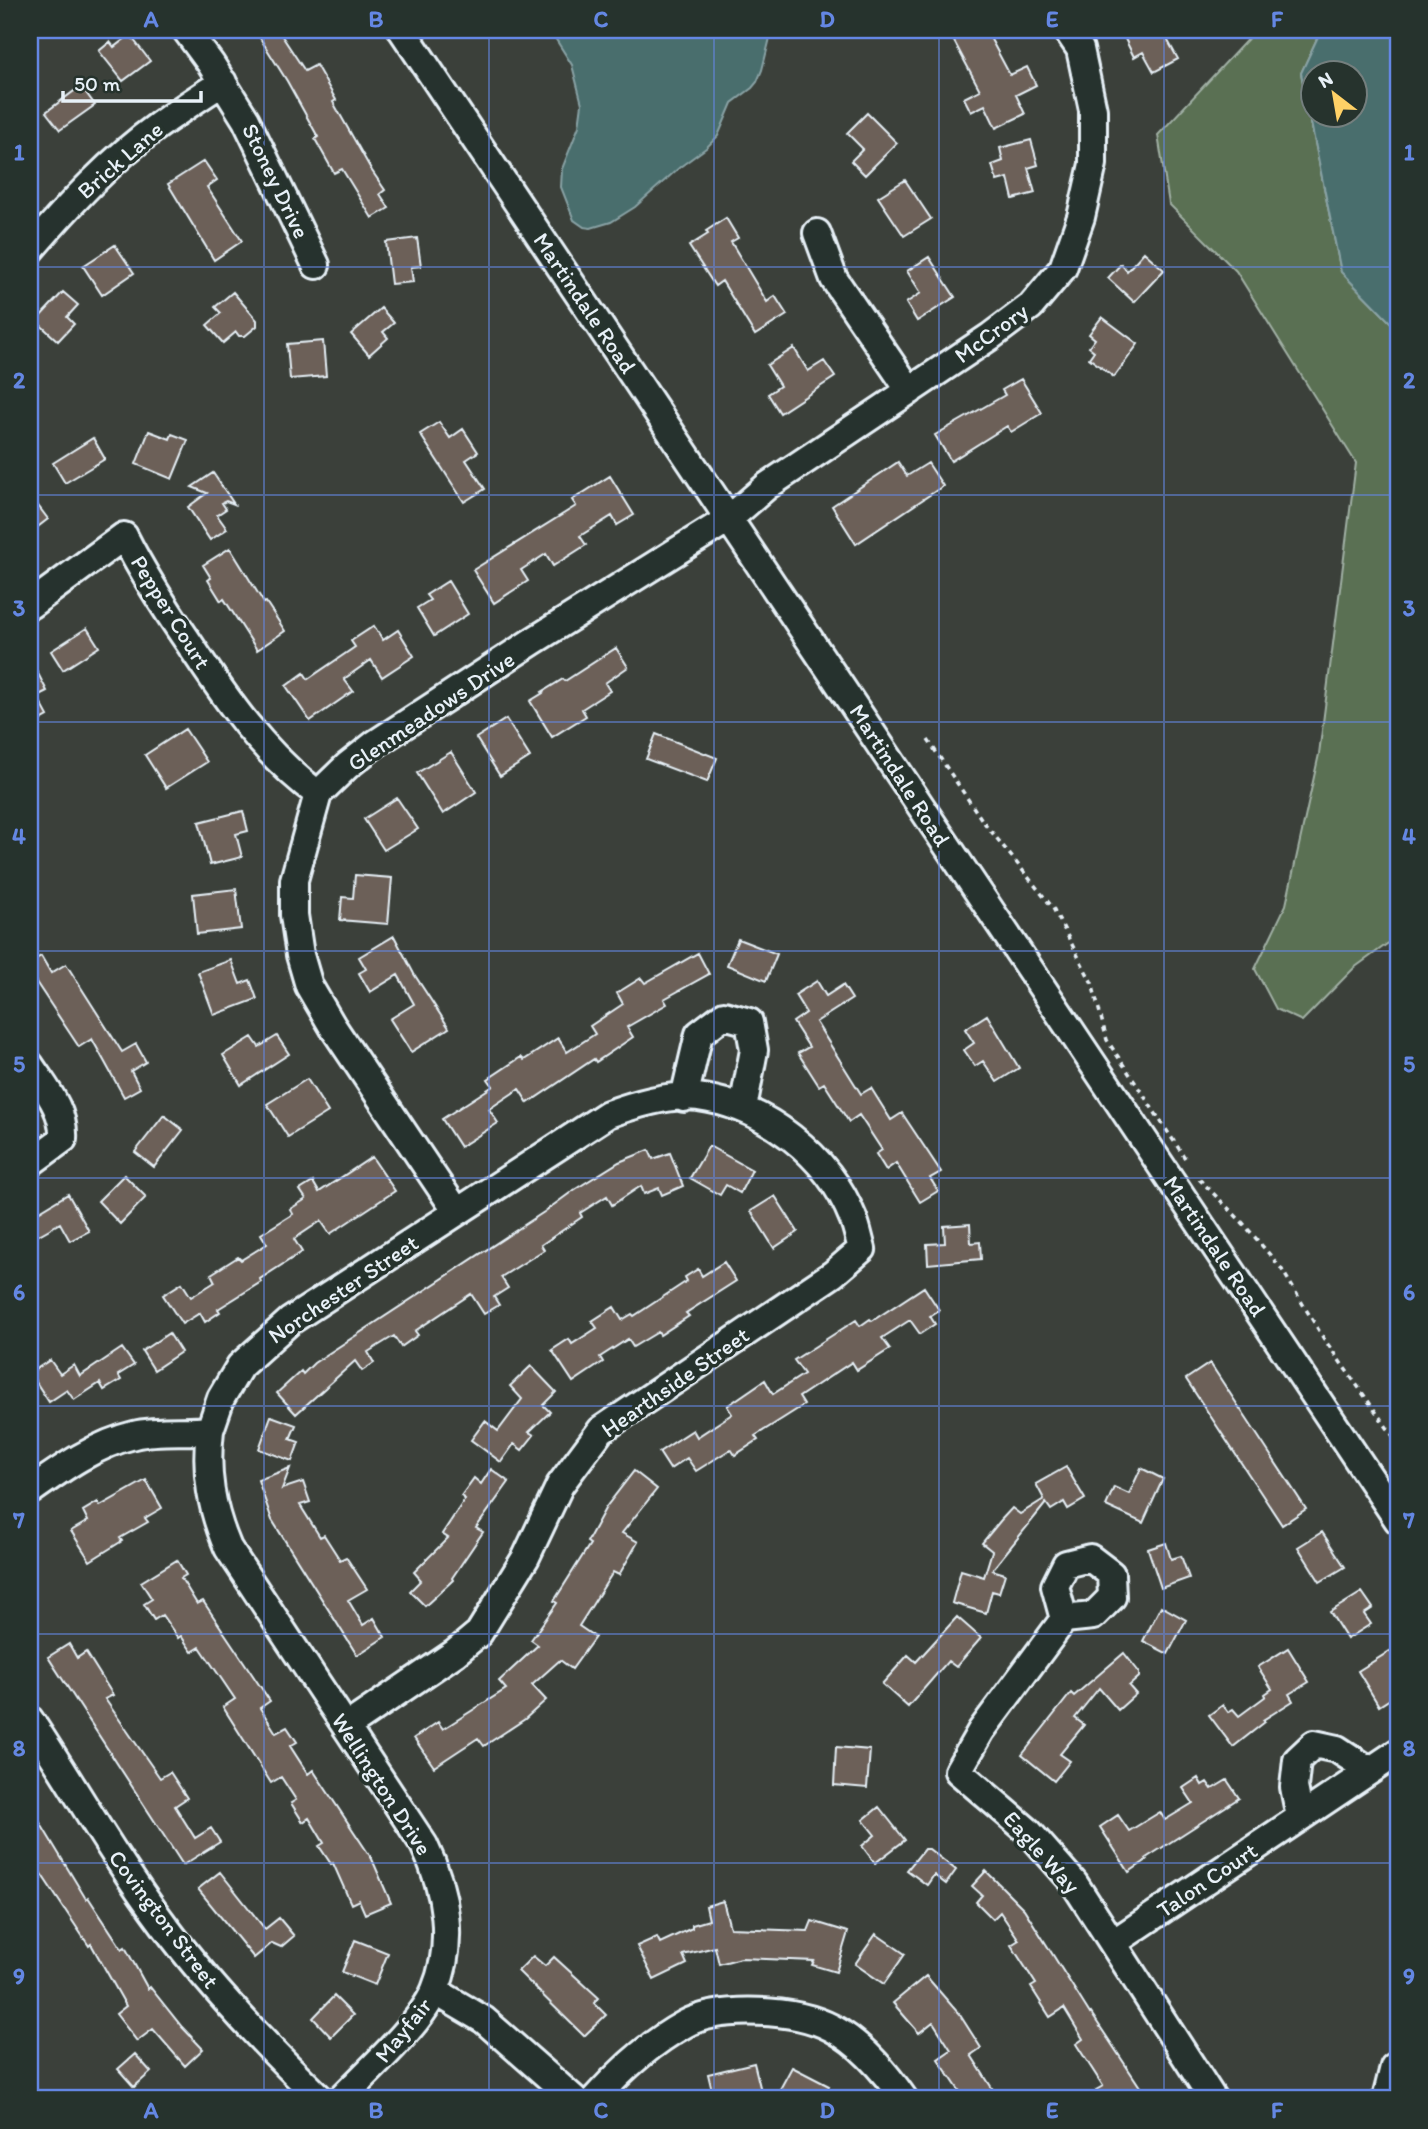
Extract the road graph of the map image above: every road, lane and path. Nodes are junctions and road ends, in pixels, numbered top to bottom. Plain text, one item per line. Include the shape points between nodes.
1 (186, 30) edge
2 (402, 30) edge
3 (1067, 30) edge
4 (223, 82) junction
5 (817, 233) dead end
6 (30, 250) edge
7 (316, 265) dead end
8 (910, 391) junction
9 (811, 458) joint
10 (730, 518) junction
11 (30, 605) edge
12 (928, 740) dead end
13 (318, 794) junction
14 (30, 1065) edge
15 (684, 1098) junction
16 (731, 1105) junction
17 (1186, 1160) dead end
18 (30, 1163) edge
19 (1194, 1171) dead end
20 (457, 1212) junction
21 (210, 1430) junction
22 (1398, 1443) edge
23 (30, 1491) edge
24 (1398, 1520) edge
25 (1064, 1619) dead end
26 (30, 1720) edge
27 (346, 1727) junction
28 (1398, 1752) edge
29 (1369, 1770) junction
30 (1300, 1817) junction
31 (1113, 1943) junction
32 (435, 1991) junction
33 (1398, 2065) edge
34 (321, 2099) edge
35 (341, 2099) edge
36 (574, 2099) edge
37 (595, 2099) edge
38 (904, 2099) edge
39 (1213, 2099) edge
40 (1386, 2099) edge

1 - 4 street, Stoney Drive
2 - 10 street, Martindale Road
3 - 8 street, McCrory via 1080,49 1093,110 1093,164 1063,268 1031,306
4 - 6 street, Brick Lane via 157,126 103,172
4 - 7 street, Stoney Drive via 266,157
5 - 8 street via 834,279
8 - 9 street, McCrory
9 - 10 street, Glenmeadows Drive via 767,486
10 - 13 street, Glenmeadows Drive via 375,744
10 - 24 street, Martindale Road
11 - 13 street, Pepper Court via 124,536 142,573 214,680 270,753
12 - 17 path via 982,820 1053,908 1092,983 1107,1040
13 - 20 street via 294,880 294,915 309,986
14 - 18 street via 64,1124 63,1139
15 - 16 street, Norchester Street via 695,1096
15 - 16 street via 699,1034 724,1015 749,1023 754,1050
15 - 20 street, Norchester Street via 642,1102 608,1114
16 - 27 street, Hearthside Street via 780,1128 819,1164 854,1218 862,1249 833,1274 601,1430 560,1485 526,1558 479,1633
19 - 22 path via 1280,1268
20 - 21 street, Norchester Street via 262,1344 240,1366 221,1398
21 - 23 street via 135,1434 91,1452
21 - 27 street, Wellington Drive via 210,1496 228,1548
25 - 31 street, Eagle Way via 981,1731 958,1771 1029,1832 1074,1883
26 - 34 street, Covington Street via 164,1926 262,2042
27 - 32 street, Wellington Drive via 434,1866 447,1925
28 - 29 street, Talon Court
29 - 30 street, Talon Court
29 - 30 street via 1337,1749 1314,1744 1297,1760 1294,1787
30 - 31 street, Talon Court
31 - 39 street, Eagle Way
32 - 35 street, Mayfair via 417,2018
32 - 36 street via 484,2020
33 - 40 street
37 - 38 street via 650,2047 687,2023 761,2011 832,2028 864,2052

